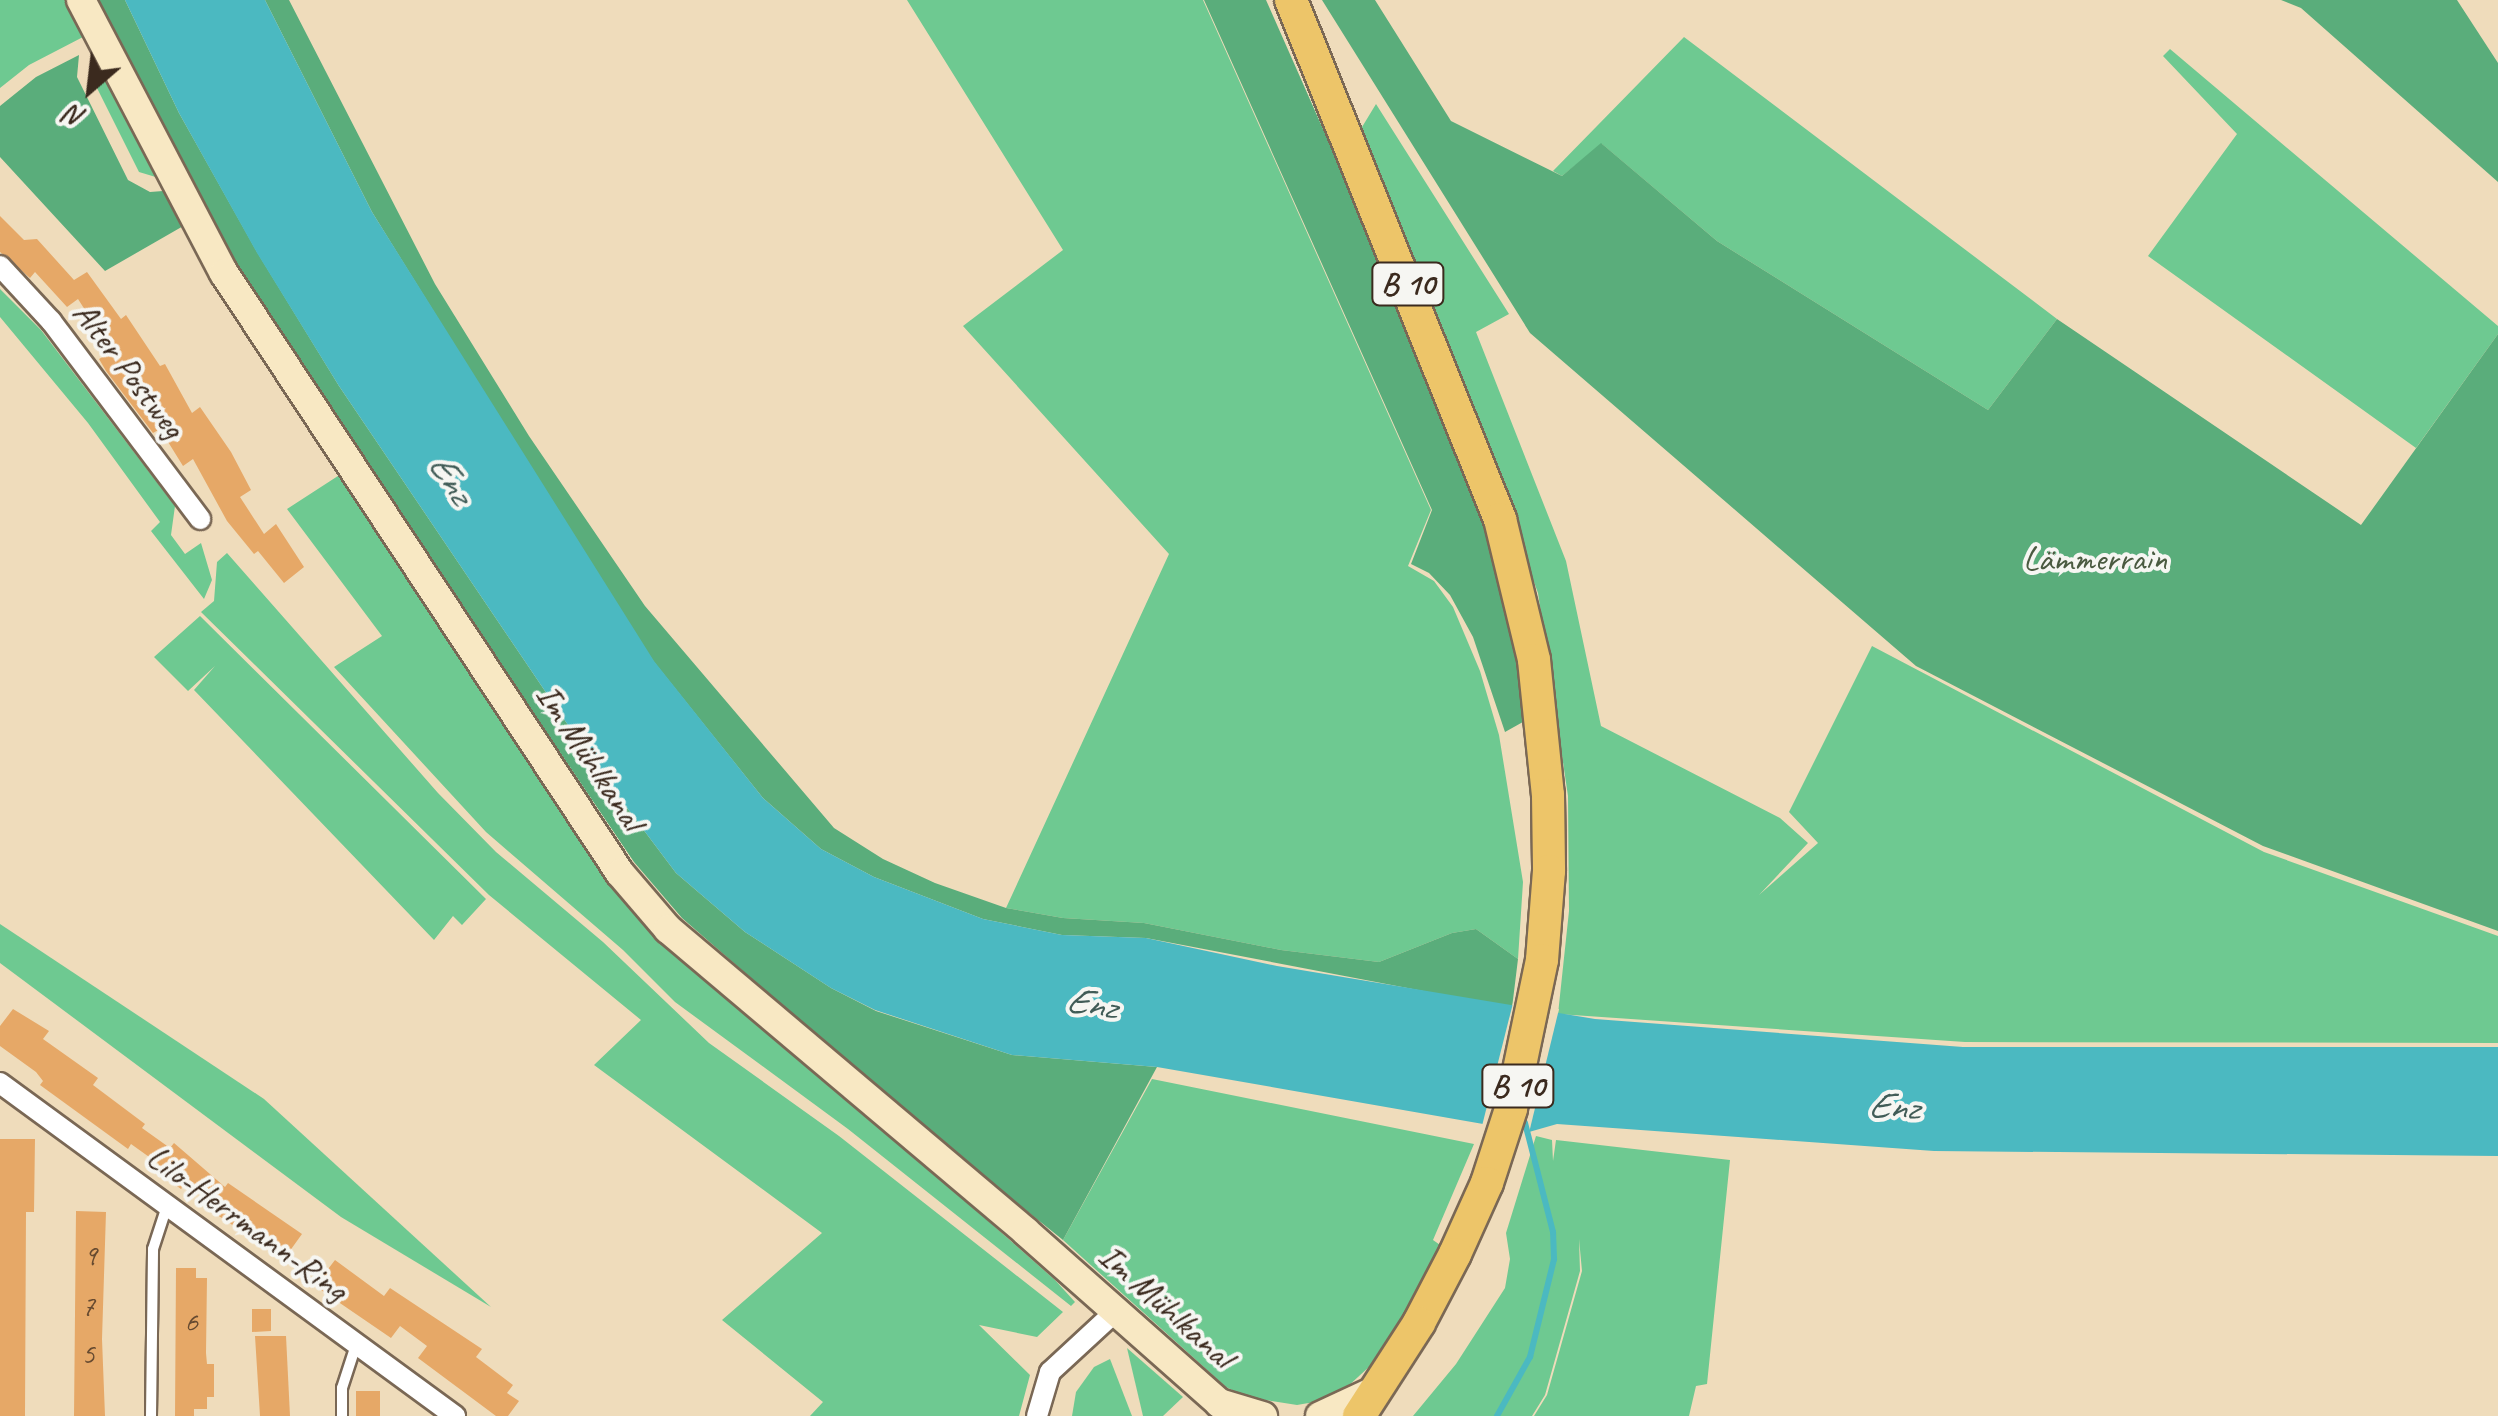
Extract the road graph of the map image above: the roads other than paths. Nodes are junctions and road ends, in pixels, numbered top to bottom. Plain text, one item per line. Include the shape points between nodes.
1 (82, 0) edge
2 (1291, 0) edge
3 (0, 266) edge
4 (200, 520) dead end
5 (0, 1084) edge
6 (167, 1206) junction
7 (1116, 1311) junction
8 (357, 1344) junction
9 (1368, 1402) edge
10 (1226, 1409) edge
11 (151, 1416) edge
12 (342, 1416) edge
13 (454, 1416) edge
14 (1037, 1416) edge
15 (1263, 1416) edge
16 (1320, 1416) edge

1 - 7 street, Im Mühlkanal via 224,273 620,873 668,930
2 - 9 main road, B 10 via 1464,422 1513,563 1544,735 1546,909 1518,1086 1456,1254
3 - 4 street, Alter Postweg via 73,348
5 - 6 street, Lilo-Herrmann-Ring
6 - 8 street, Lilo-Herrmann-Ring
6 - 11 lane via 153,1249
7 - 10 street, Im Mühlkanal
7 - 14 street via 1050,1372
8 - 12 lane via 342,1388
8 - 13 street, Lilo-Herrmann-Ring
9 - 16 street
10 - 15 street, Im Mühlkanal

